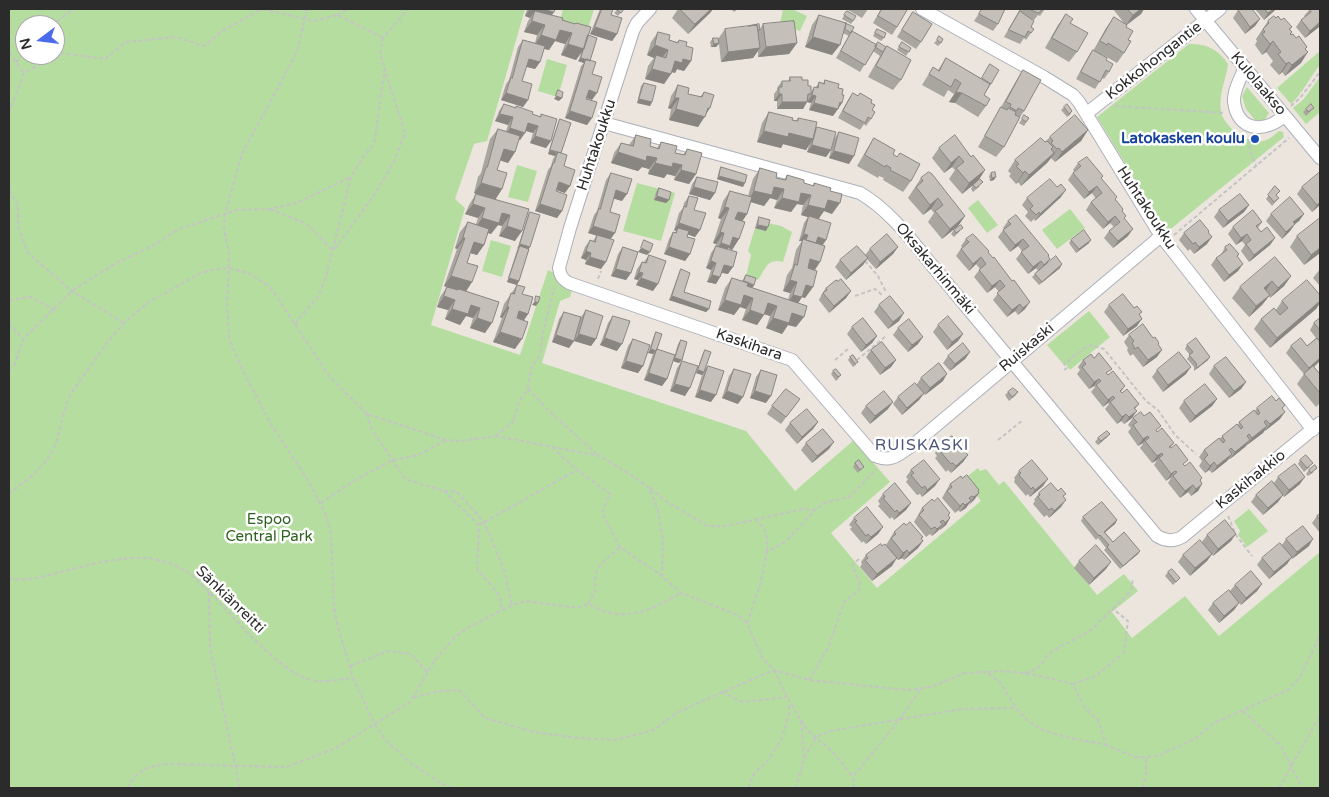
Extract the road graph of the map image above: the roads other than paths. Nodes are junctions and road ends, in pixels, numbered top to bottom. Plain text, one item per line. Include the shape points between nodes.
1 (650, 9) edge
2 (922, 9) edge
3 (1196, 9) edge
4 (1220, 9) edge
5 (1205, 20) junction
6 (1244, 68) junction
7 (1092, 109) junction
8 (1287, 111) junction
9 (604, 123) junction
10 (1320, 158) edge
11 (1163, 239) junction
12 (564, 278) joint
13 (1012, 361) junction
14 (1317, 427) edge
15 (889, 459) joint
16 (1182, 537) joint

1 - 9 street, Huhtakoukku via 633,31
2 - 7 street, Huhtakoukku via 1044,76
3 - 5 street, Kulolaakso
4 - 5 street, Kokkohongantie
5 - 6 street, Kulolaakso
5 - 7 street, Kokkohongantie
6 - 8 street, Kulolaakso
6 - 8 street via 1234,102 1243,120 1258,128 1271,126
7 - 11 street, Huhtakoukku
8 - 10 street, Kulolaakso via 1297,130
9 - 12 street, Huhtakoukku via 559,268
9 - 13 street, Oksakarhinmäki via 870,198 896,222
11 - 13 street, Ruiskaski
11 - 14 street, Huhtakoukku
12 - 15 street, Kaskihara via 792,360 869,450 875,456
13 - 15 street, Ruiskaski via 912,445
13 - 16 street, Oksakarhinmäki via 1156,536 1168,540
14 - 16 street, Kaskihakkio

